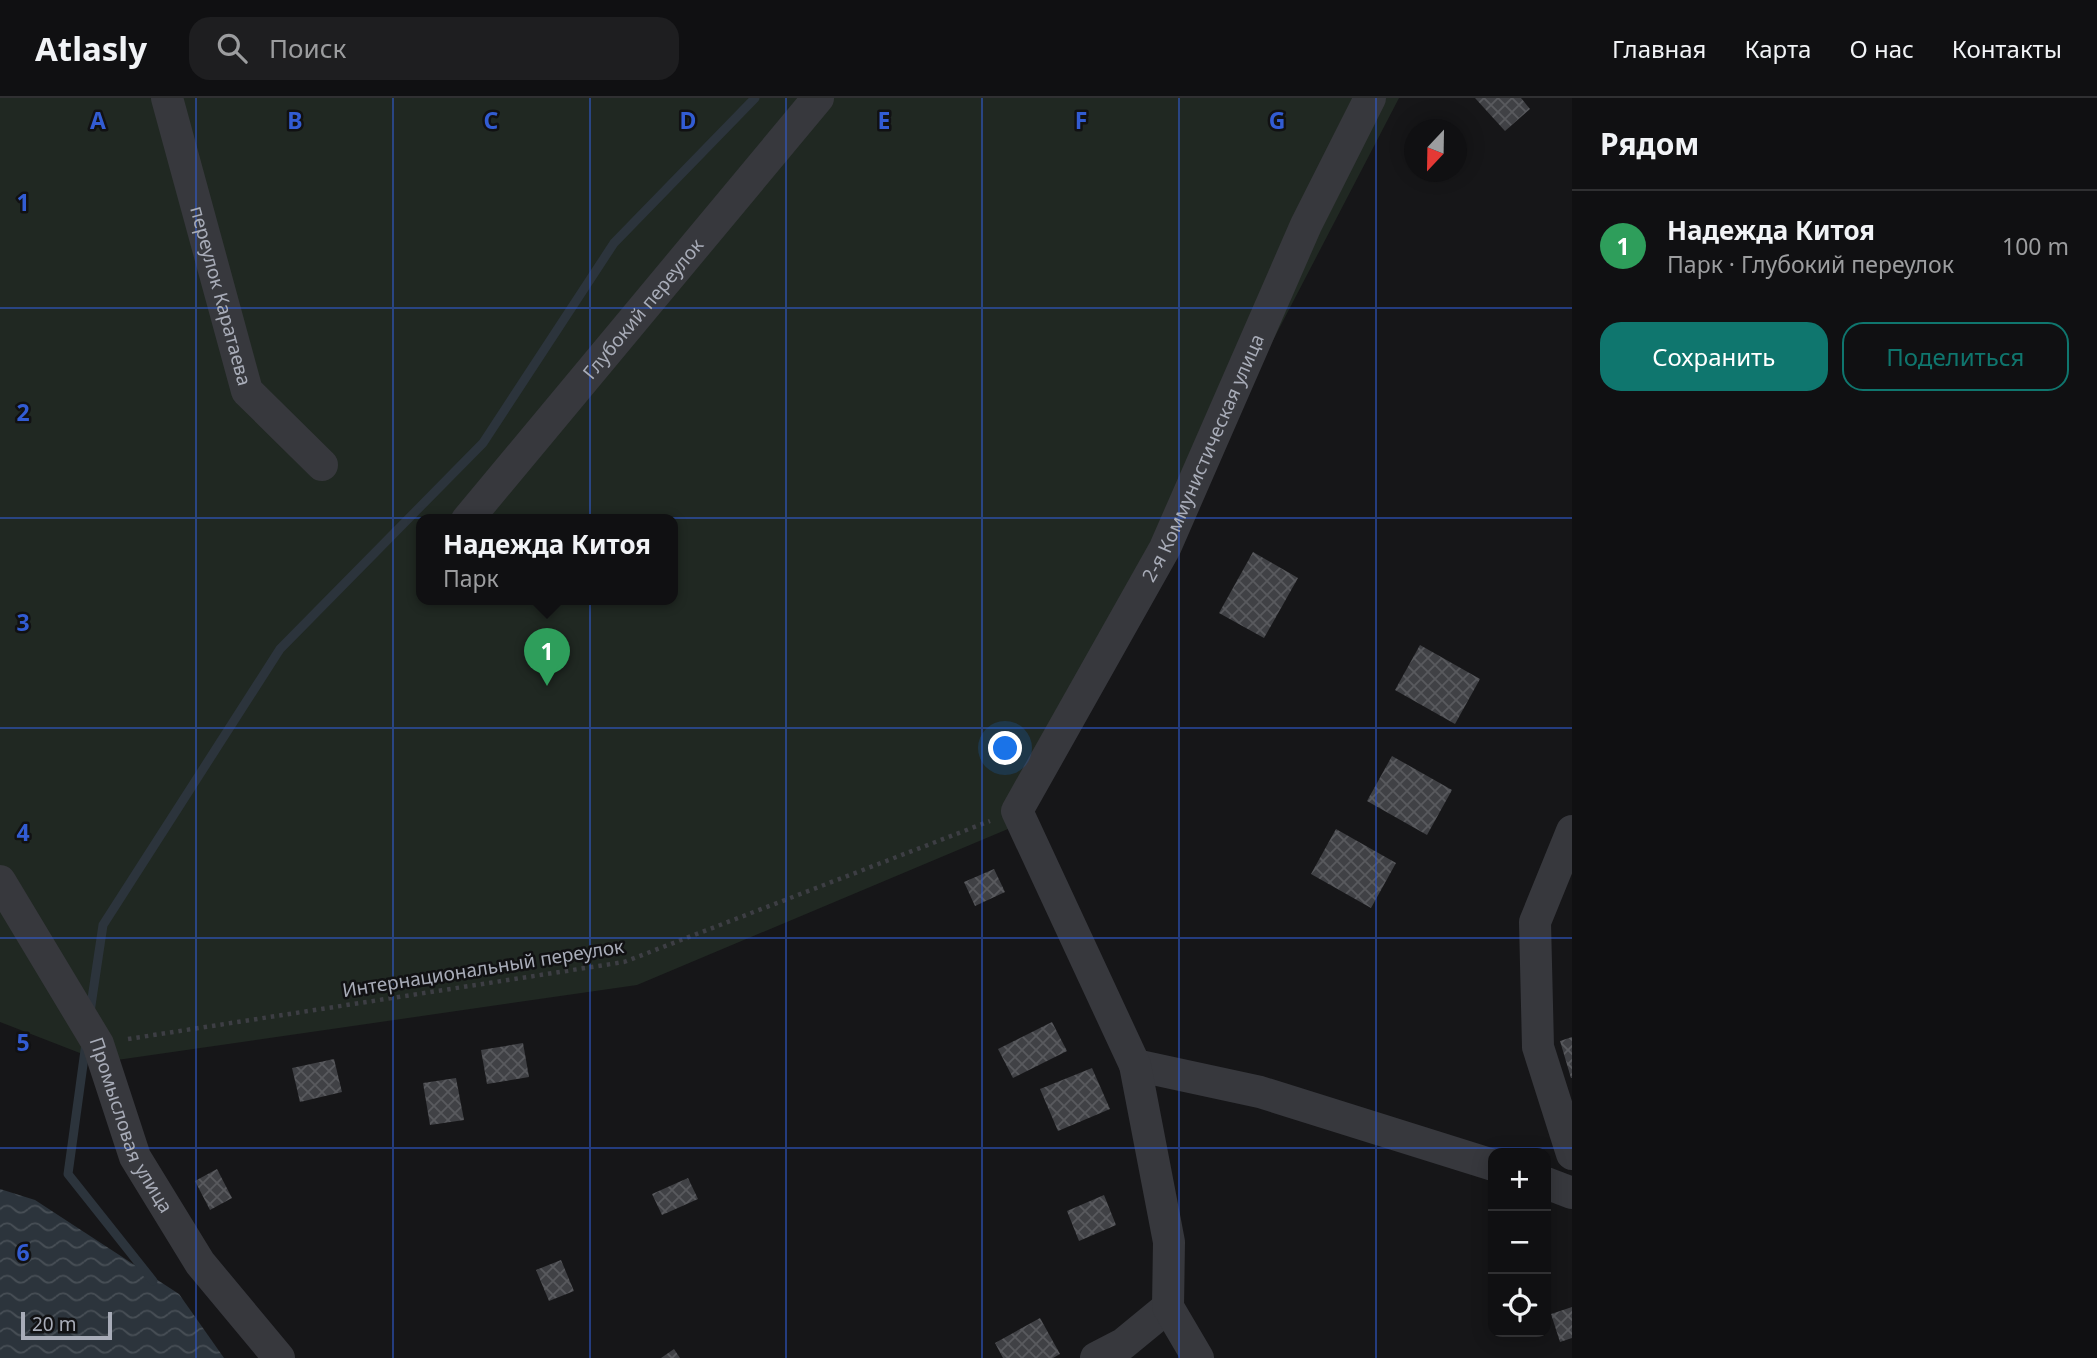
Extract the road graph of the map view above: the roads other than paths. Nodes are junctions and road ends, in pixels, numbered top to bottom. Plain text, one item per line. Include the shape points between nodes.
1 (167, 98) edge
2 (818, 98) edge
3 (1370, 98) edge
4 (322, 465) dead end
5 (472, 514) edge
6 (1572, 831) edge
7 (0, 881) edge
8 (1135, 1065) junction
9 (1572, 1154) edge
10 (1488, 1163) edge
11 (1551, 1185) edge
12 (1572, 1193) edge
13 (1168, 1307) junction
14 (279, 1358) edge
15 (1096, 1358) edge
16 (1198, 1358) edge

1 - 4 street, переулок Каратаева via 247,391
2 - 5 street, Глубокий переулок
3 - 8 street, 2-я Коммунистическая улица via 1306,226 1165,548 1017,811
6 - 9 street via 1535,922 1538,1048
7 - 14 street, Промысловая улица via 98,1044 135,1157 200,1263
8 - 10 street via 1260,1092
8 - 13 street via 1169,1242
11 - 12 street
13 - 15 street
13 - 16 street

